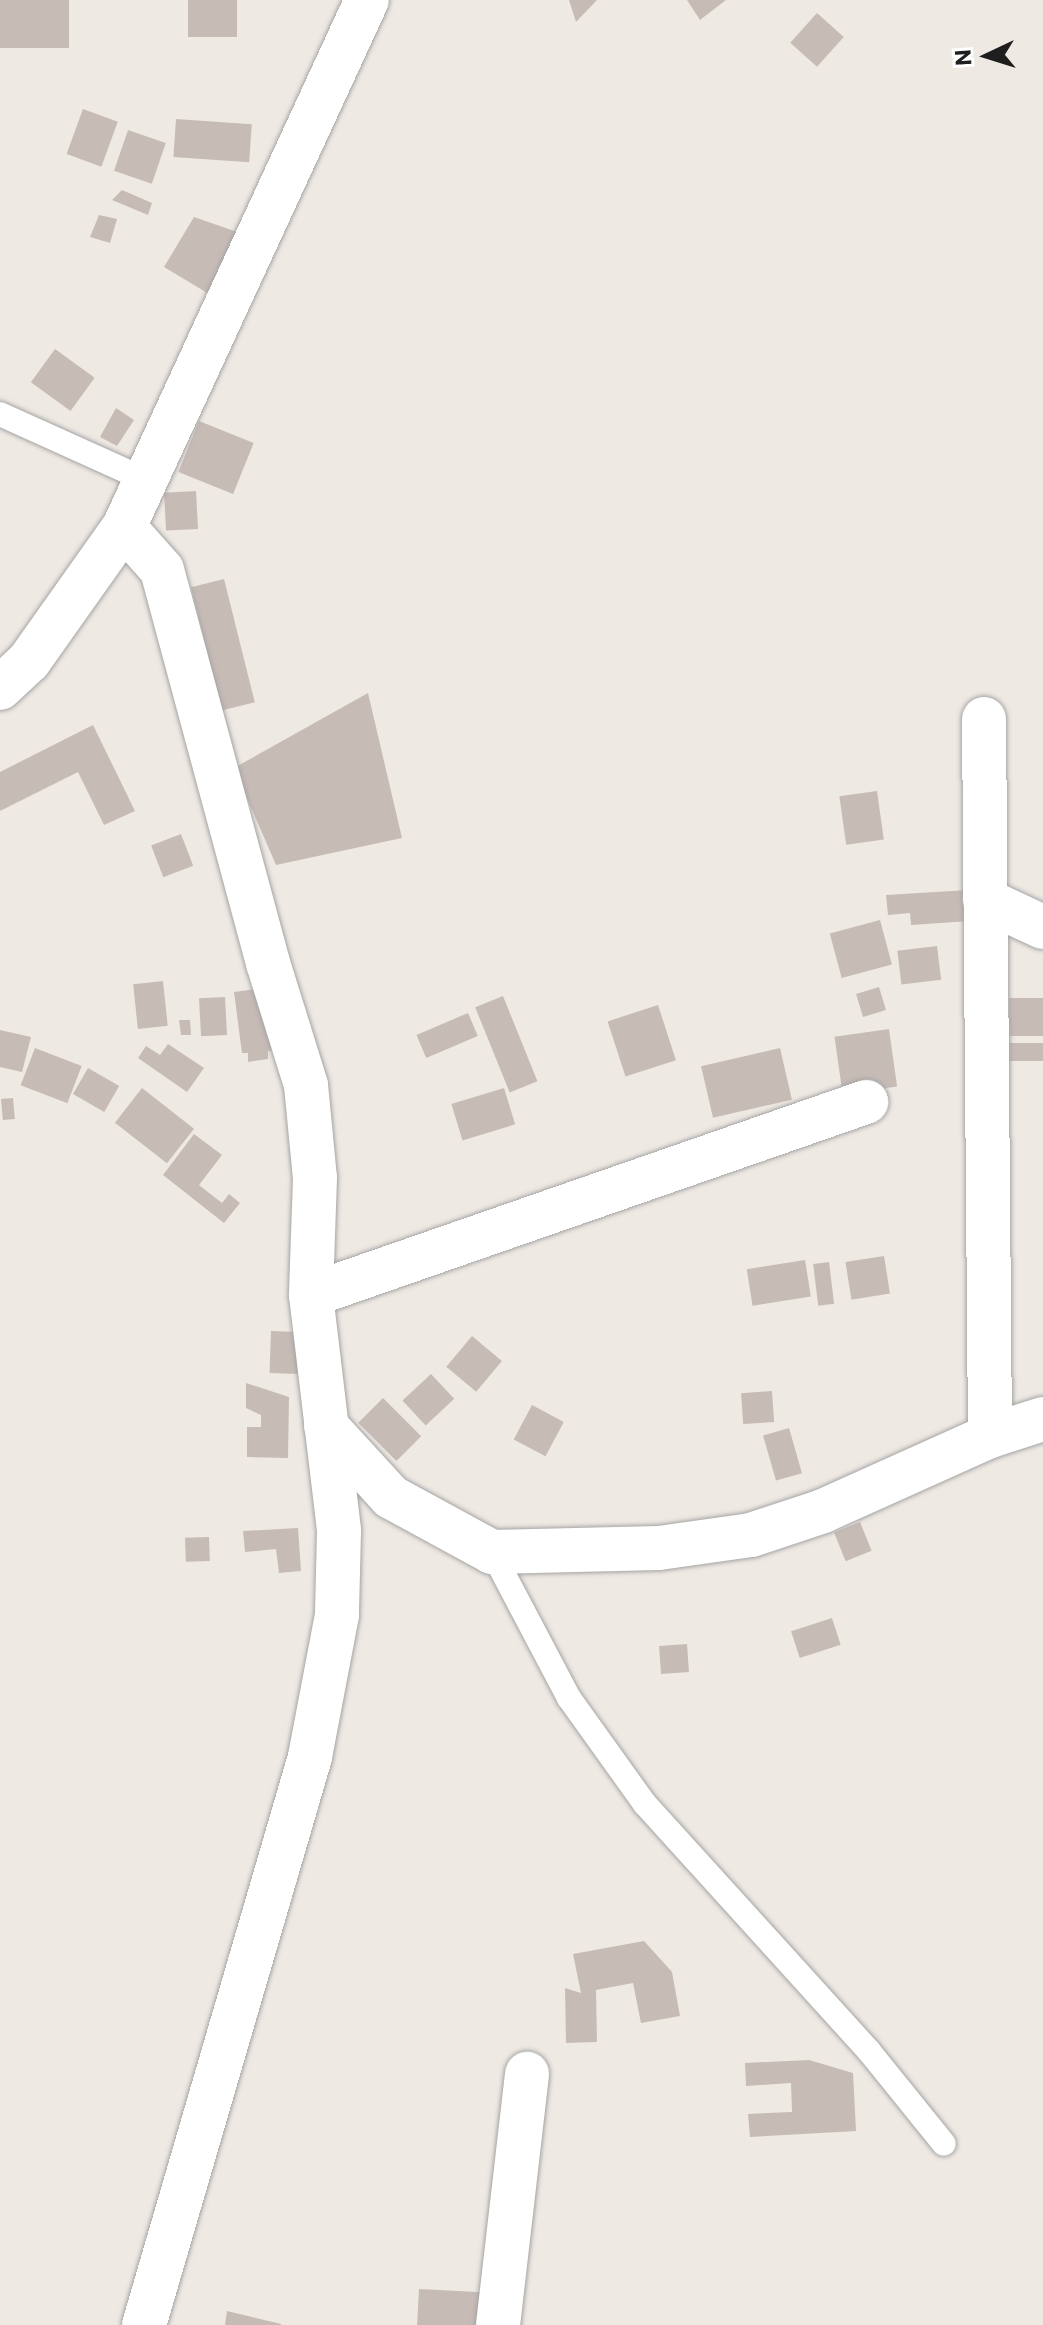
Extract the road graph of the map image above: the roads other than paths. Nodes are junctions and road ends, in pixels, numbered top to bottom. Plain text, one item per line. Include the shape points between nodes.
1 (367, 0) edge
2 (0, 414) edge
3 (144, 479) junction
4 (124, 527) junction
5 (0, 688) edge
6 (984, 719) dead end
7 (985, 900) junction
8 (1043, 927) edge
9 (866, 1102) dead end
10 (311, 1295) junction
11 (1043, 1419) edge
12 (326, 1426) junction
13 (990, 1436) junction
14 (492, 1552) junction
15 (527, 2074) dead end
16 (944, 2144) dead end
17 (144, 2325) edge
18 (498, 2325) edge

1 - 3 street
2 - 3 lane
3 - 4 street
4 - 5 street via 29,661
4 - 10 street via 162,570 306,1085 315,1178
6 - 7 street
7 - 8 street
7 - 13 street
9 - 10 street
10 - 12 street
11 - 13 street
12 - 14 street via 391,1497
12 - 17 street via 339,1531 337,1615 310,1757
13 - 14 street via 823,1511 751,1535 659,1548
14 - 16 lane via 569,1698 645,1804 869,2051
15 - 18 street

